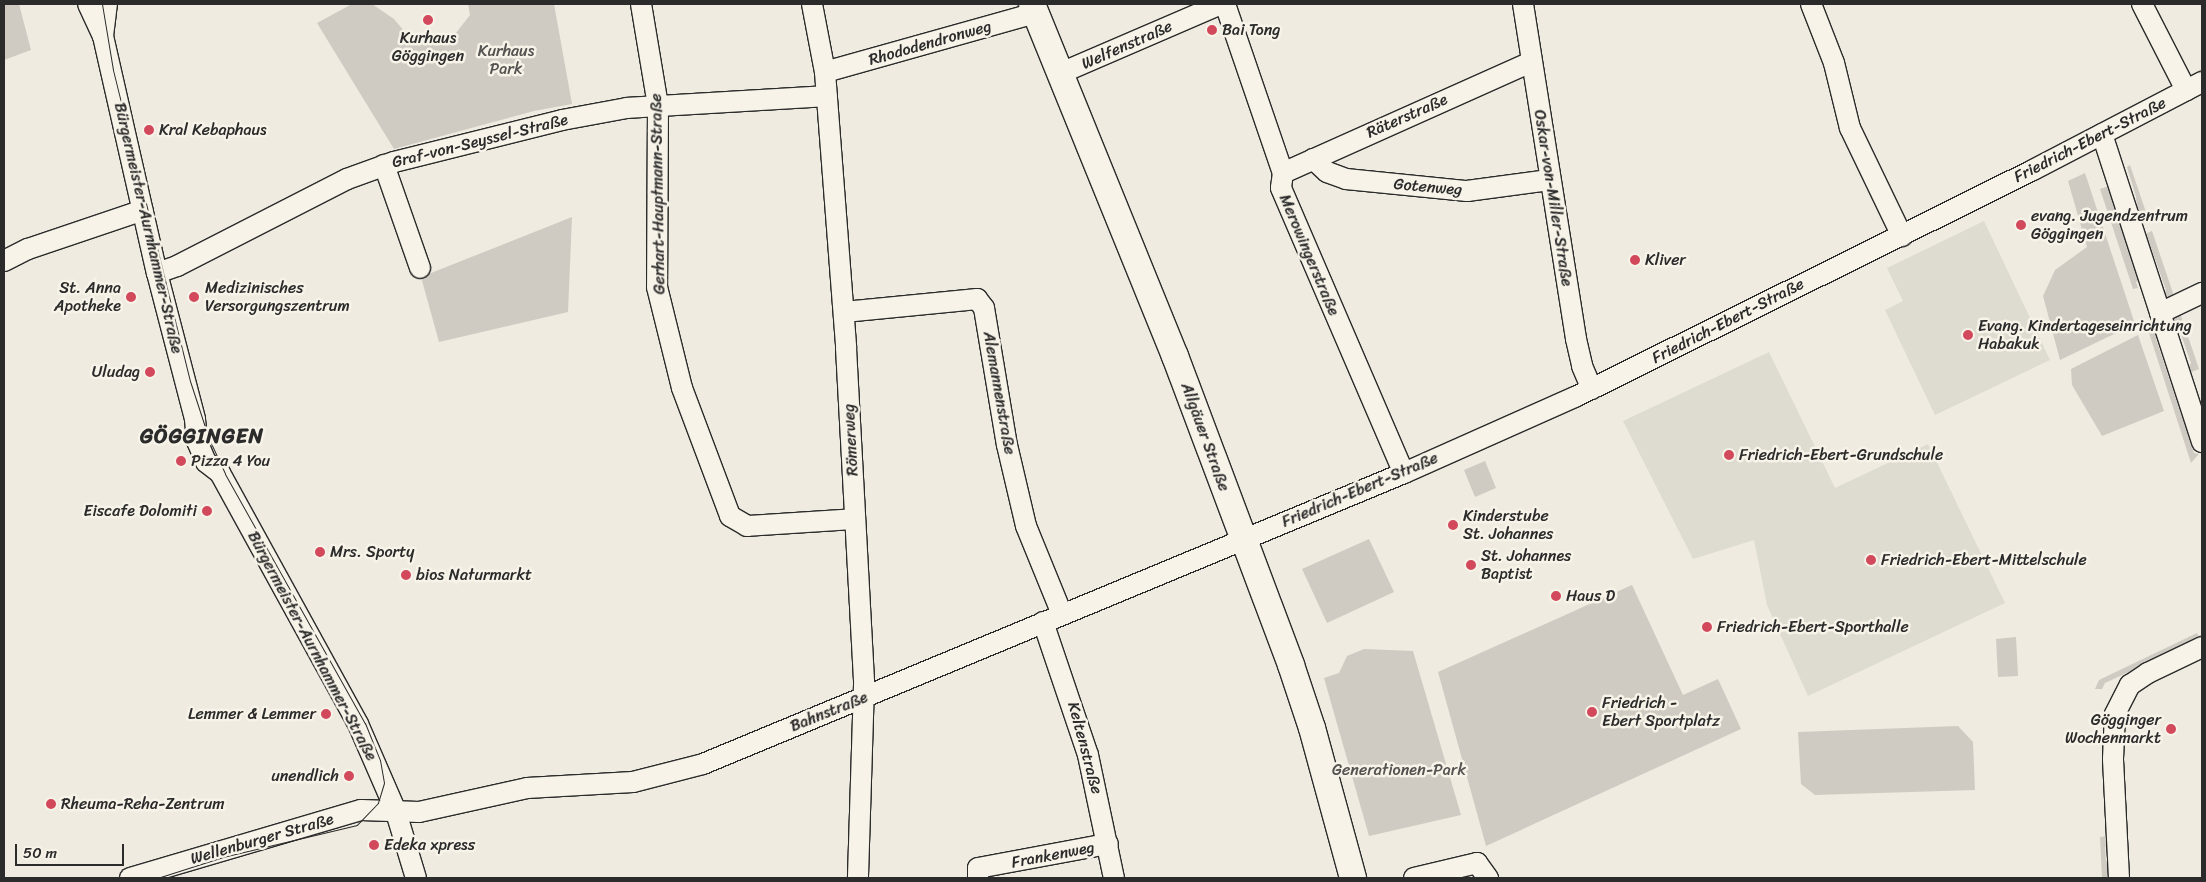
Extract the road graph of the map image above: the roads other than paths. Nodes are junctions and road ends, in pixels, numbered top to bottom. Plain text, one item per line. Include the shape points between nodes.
1 (88, 4) edge
2 (107, 4) edge
3 (641, 4) edge
4 (812, 4) edge
5 (1221, 4) edge
6 (1225, 4) edge
7 (1522, 4) edge
8 (1810, 4) edge
9 (2142, 4) edge
10 (1034, 8) edge
11 (1192, 10) edge
12 (103, 36) junction
13 (1531, 62) junction
14 (826, 72) junction
15 (1061, 73) junction
16 (2194, 86) edge
17 (827, 96) junction
18 (658, 106) junction
19 (2102, 134) junction
20 (1313, 159) junction
21 (384, 165) junction
22 (1283, 173) junction
23 (1549, 180) junction
24 (143, 210) junction
25 (1902, 236) junction
26 (4, 261) edge
27 (420, 268) dead end
28 (156, 273) junction
29 (2202, 293) edge
30 (844, 312) junction
31 (2160, 313) junction
32 (1592, 389) junction
33 (2202, 442) edge
34 (1404, 473) junction
35 (855, 519) junction
36 (1243, 539) junction
37 (1062, 614) junction
38 (1043, 622) junction
39 (2202, 647) edge
40 (863, 699) junction
41 (395, 809) junction
42 (1108, 844) junction
43 (130, 878) edge
44 (416, 878) edge
45 (858, 878) edge
46 (978, 878) edge
47 (1114, 878) edge
48 (1353, 878) edge
49 (1414, 878) edge
50 (1488, 878) edge
51 (2119, 878) edge

1 - 12 street, Bürgermeister-Aurnhammer-Straße
2 - 12 street, Bürgermeister-Aurnhammer-Straße
3 - 18 street, Gerhart-Hauptmann-Straße
4 - 14 street, Römerweg
5 - 11 street, Welfenstraße
6 - 22 street, Merowingerstraße
7 - 13 street, Oskar-von-Miller-Straße
8 - 25 street via 1834,62 1850,128
9 - 16 street
10 - 14 street, Rhododendronweg
10 - 15 main road, Allgäuer Straße
11 - 15 street, Welfenstraße
12 - 24 street, Bürgermeister-Aurnhammer-Straße
13 - 20 street, Räterstraße
13 - 23 street, Oskar-von-Miller-Straße
14 - 17 street, Römerweg
15 - 36 main road, Allgäuer Straße via 1172,347
16 - 19 street, Friedrich-Ebert-Straße
17 - 18 street, Graf-von-Seyssel-Straße
17 - 30 street, Römerweg
18 - 21 street, Graf-von-Seyssel-Straße via 562,120
18 - 35 street, Gerhart-Hauptmann-Straße via 657,287 682,388 730,516 747,526
19 - 25 street, Friedrich-Ebert-Straße
19 - 31 street
20 - 22 street, Räterstraße
20 - 23 street, Gotenweg via 1327,172 1346,179 1467,191
21 - 27 street
21 - 28 street, Graf-von-Seyssel-Straße via 295,203 177,266
22 - 34 street, Merowingerstraße via 1281,188
23 - 32 street, Oskar-von-Miller-Straße via 1576,339 1582,366
24 - 26 street via 28,249
24 - 28 street, Bürgermeister-Aurnhammer-Straße
25 - 32 street, Friedrich-Ebert-Straße
28 - 41 street, Bürgermeister-Aurnhammer-Straße via 201,451 206,462 220,473 358,724
29 - 31 street
30 - 35 street, Römerweg
30 - 37 street, Alemannenstraße via 977,299 984,308 1007,446 1026,526
31 - 33 street
32 - 34 street, Friedrich-Ebert-Straße
34 - 36 street, Friedrich-Ebert-Straße
35 - 40 street, Römerweg
36 - 37 street, Bahnstraße
36 - 48 main road, Allgäuer Straße via 1312,728
37 - 38 street, Bahnstraße
38 - 40 street, Bahnstraße
38 - 42 street, Keltenstraße via 1075,709
39 - 51 street via 2148,672 2130,685 2115,714
40 - 41 street, Bahnstraße via 703,764 632,782 527,788 419,812
40 - 45 street, Römerweg
41 - 43 street, Wellenburger Straße via 361,810
41 - 44 street, Bürgermeister-Aurnhammer-Straße
42 - 46 street, Frankenweg via 978,868
42 - 47 street, Keltenstraße
49 - 50 street via 1477,864

